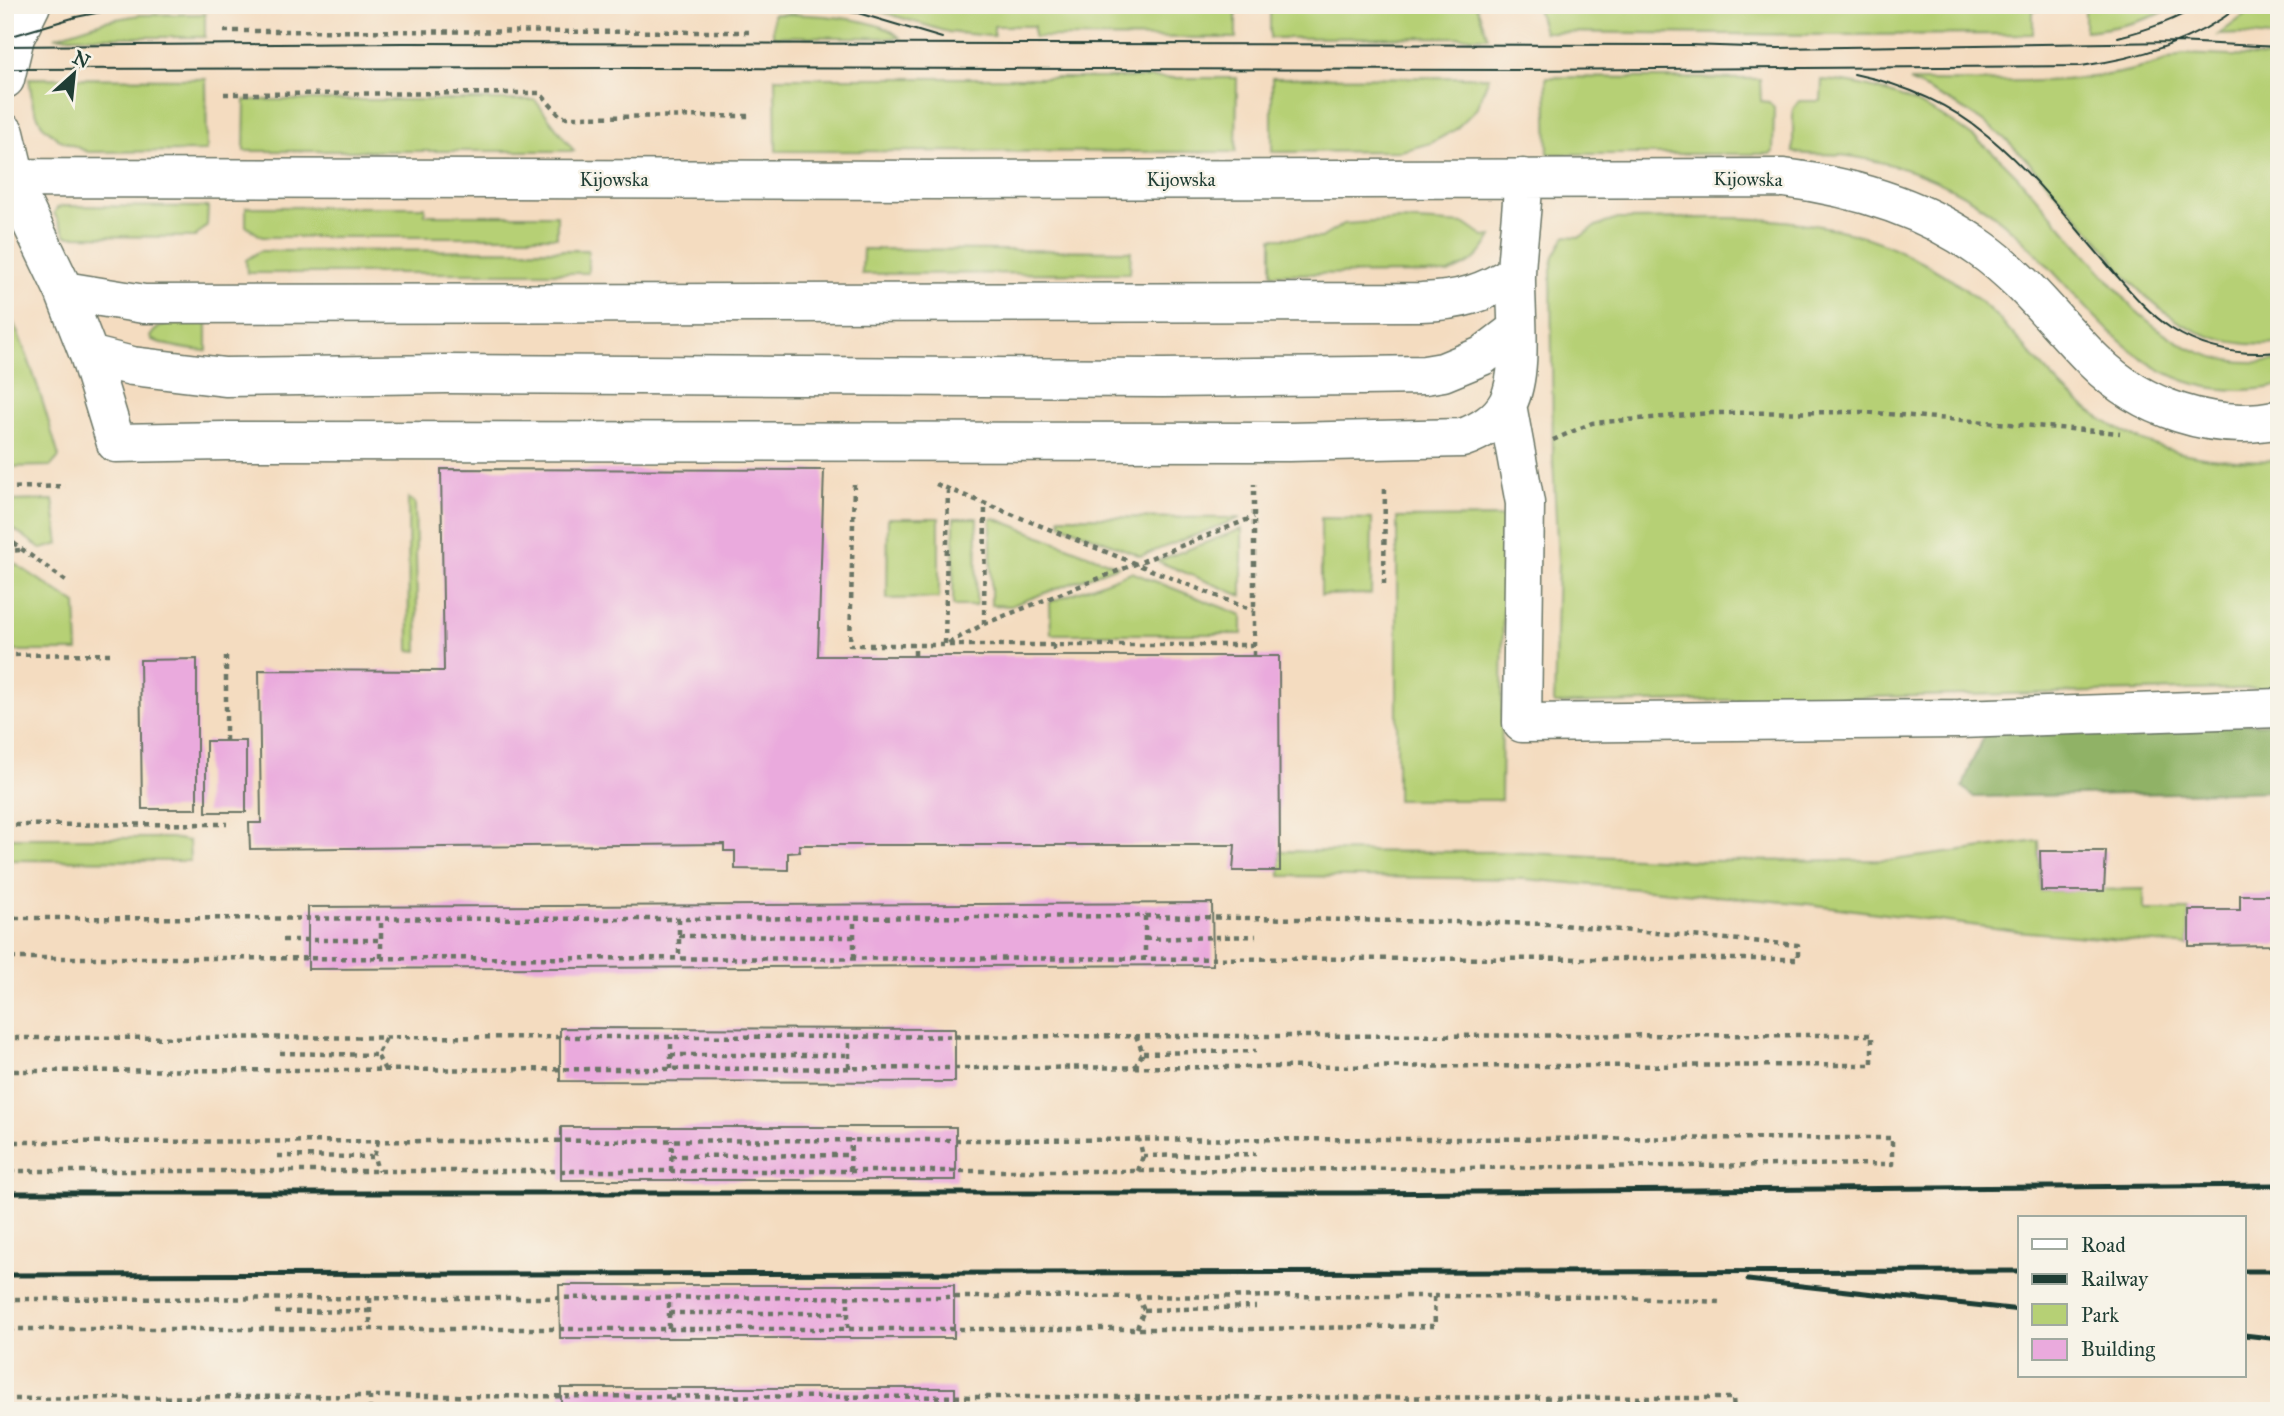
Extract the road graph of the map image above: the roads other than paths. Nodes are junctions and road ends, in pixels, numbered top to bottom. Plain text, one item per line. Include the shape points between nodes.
1 (31, 5) edge
2 (5, 79) edge
3 (5, 133) edge
4 (10, 178) edge
5 (1523, 178) junction
6 (1516, 273) junction
7 (64, 292) junction
8 (1516, 330) junction
9 (89, 355) junction
10 (1507, 405) junction
11 (2279, 419) edge
12 (2279, 708) edge

1 - 2 street via 15,37
3 - 4 street
4 - 5 street, Kijowska
4 - 7 street
5 - 6 street
5 - 11 street, Kijowska via 1784,178 1873,197 1946,226 1980,248 2009,270 2096,363 2161,406 2241,424
6 - 7 street via 1483,292 1454,301 1422,302 144,304
6 - 8 street
7 - 9 street
8 - 9 street via 1482,356 1443,372 1361,376 225,377 132,366
8 - 10 street via 1516,380
9 - 10 street via 116,443 1445,439 1478,432
10 - 12 street via 1525,503 1522,723 1959,719

